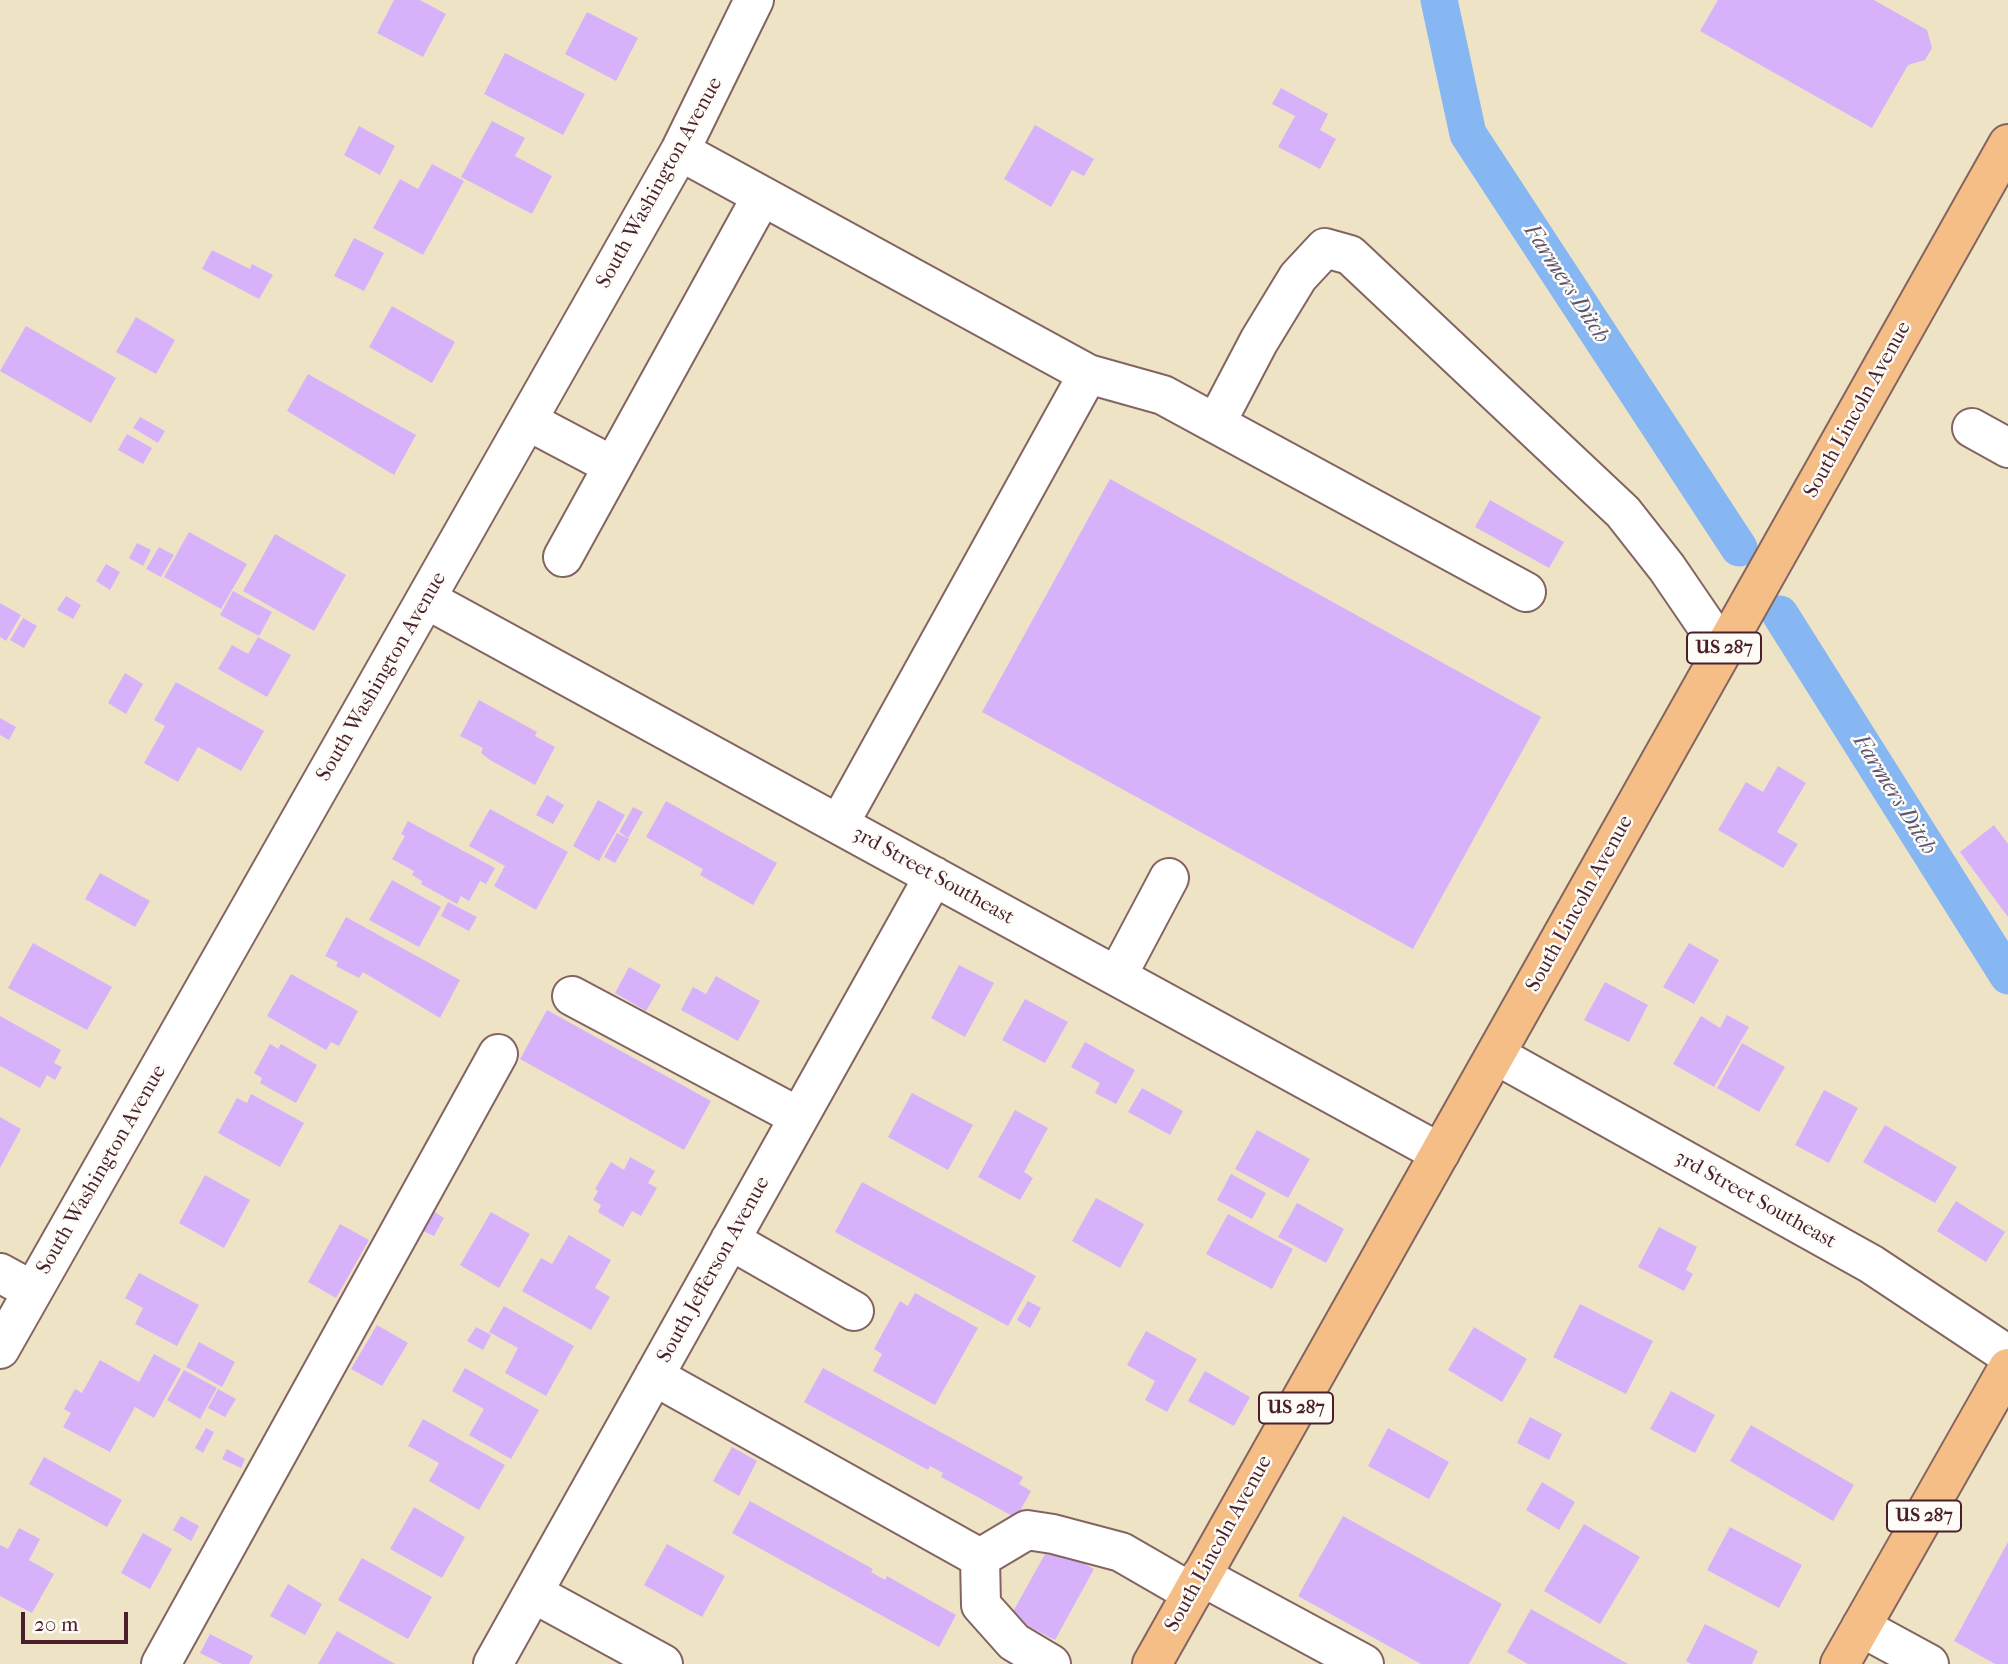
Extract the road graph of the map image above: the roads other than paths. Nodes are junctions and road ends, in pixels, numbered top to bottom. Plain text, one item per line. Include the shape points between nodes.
1 (754, 0) edge
2 (2008, 144) edge
3 (680, 151) junction
4 (762, 196) junction
5 (1088, 374) junction
6 (528, 421) junction
7 (1216, 424) junction
8 (1972, 428) dead end
9 (2008, 448) edge
10 (613, 467) junction
11 (563, 557) dead end
12 (1526, 592) dead end
13 (426, 599) junction
14 (1723, 650) junction
15 (839, 824) junction
16 (934, 876) junction
17 (1169, 878) dead end
18 (1117, 976) junction
19 (572, 996) dead end
20 (498, 1054) dead end
21 (1496, 1055) junction
22 (799, 1117) junction
23 (1440, 1153) junction
24 (730, 1240) junction
25 (0, 1273) edge
26 (33, 1291) junction
27 (854, 1311) dead end
28 (0, 1349) edge
29 (2008, 1355) edge
30 (2008, 1368) edge
31 (654, 1377) junction
32 (980, 1559) junction
33 (1196, 1585) junction
34 (533, 1593) junction
35 (1861, 1627) junction
36 (161, 1664) edge
37 (493, 1664) edge
38 (663, 1664) edge
39 (1051, 1664) edge
40 (1152, 1664) edge
41 (1364, 1664) edge
42 (1840, 1664) edge
43 (1929, 1664) edge

1 - 3 street, South Washington Avenue
2 - 14 highway, South Lincoln Avenue / US 287
3 - 4 street
3 - 6 street, South Washington Avenue
4 - 5 street
4 - 10 street
5 - 7 street via 1163,395
5 - 15 street
6 - 10 street
6 - 13 street, South Washington Avenue
7 - 12 street
7 - 14 street via 1298,276 1325,248 1350,255 1623,512
8 - 9 street
10 - 11 street
13 - 15 street, 3rd Street Southeast
13 - 26 street, South Washington Avenue
14 - 21 highway, South Lincoln Avenue / US 287
15 - 16 street, 3rd Street Southeast
16 - 18 street, 3rd Street Southeast
16 - 22 street, South Jefferson Avenue
17 - 18 street
18 - 23 street, 3rd Street Southeast
19 - 22 street
20 - 36 street
21 - 23 highway, South Lincoln Avenue / US 287
21 - 29 street, 3rd Street Southeast via 1871,1264
22 - 24 street, South Jefferson Avenue
23 - 33 highway, South Lincoln Avenue / US 287
24 - 27 street
24 - 31 street, South Jefferson Avenue
25 - 26 street
26 - 28 street, South Washington Avenue
30 - 35 highway, US 287
31 - 32 street
31 - 34 street, South Jefferson Avenue
32 - 33 street via 1027,1531 1053,1534 1121,1552
32 - 39 street via 981,1605 1014,1642
33 - 40 highway, South Lincoln Avenue / US 287
33 - 41 street
34 - 37 street, South Jefferson Avenue
34 - 38 street
35 - 42 highway, US 287
35 - 43 street

